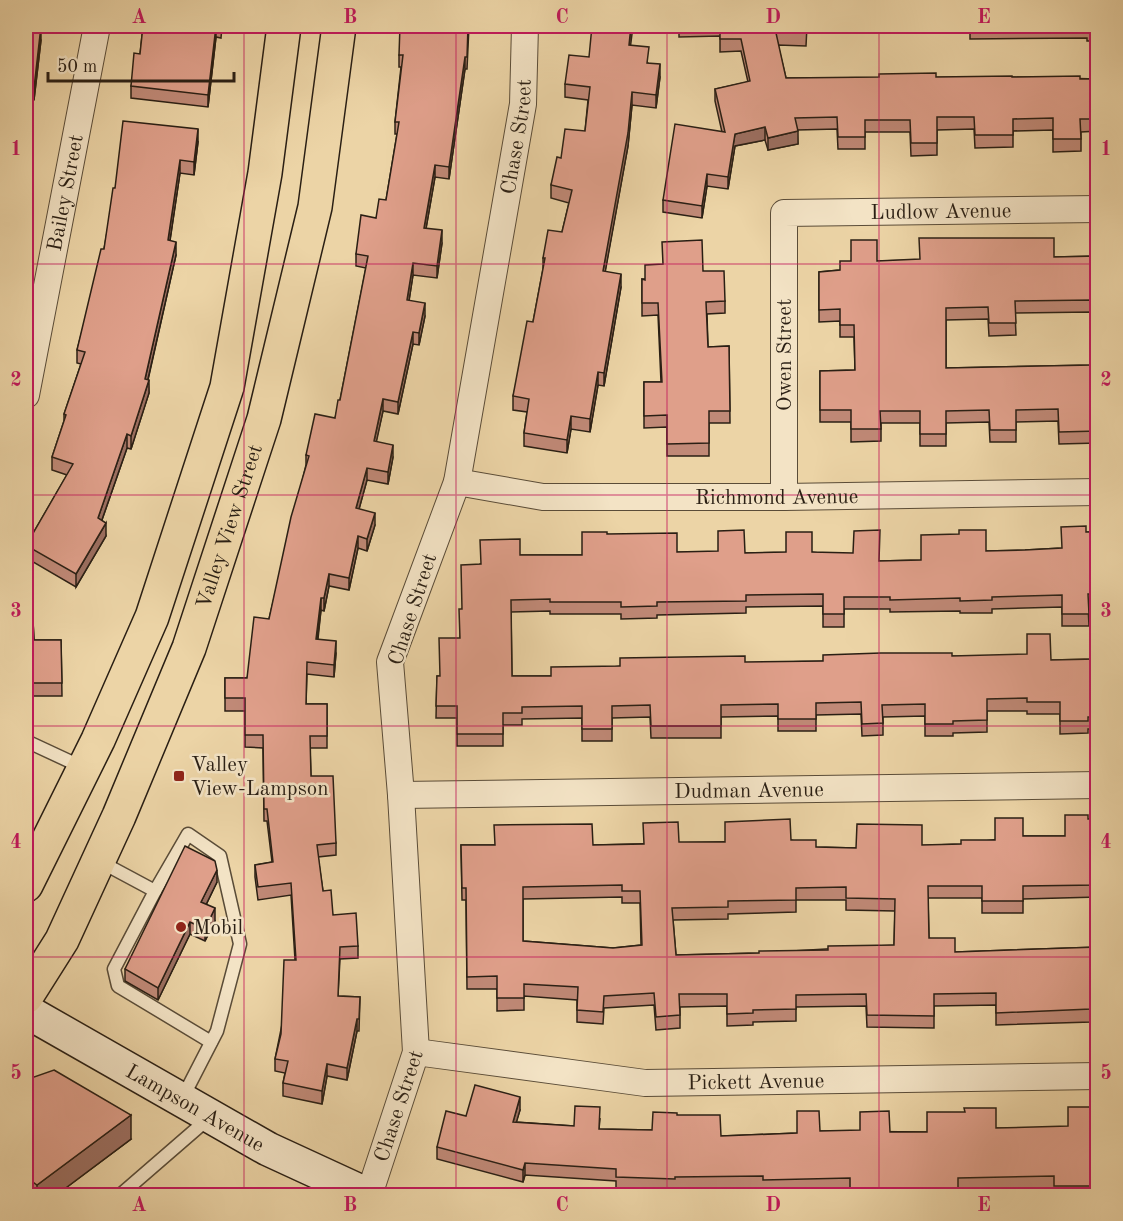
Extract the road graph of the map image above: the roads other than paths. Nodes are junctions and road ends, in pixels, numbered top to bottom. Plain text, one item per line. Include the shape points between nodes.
1 (97, 26) edge
2 (284, 26) edge
3 (339, 26) edge
4 (525, 26) edge
5 (1098, 209) edge
6 (784, 213) joint
7 (26, 395) edge
8 (457, 482) junction
9 (1098, 492) edge
10 (784, 497) junction
11 (26, 741) edge
12 (84, 768) junction
13 (1098, 785) edge
14 (401, 795) junction
15 (98, 861) junction
16 (26, 885) edge
17 (155, 891) junction
18 (26, 997) edge
19 (26, 1011) edge
20 (211, 1042) junction
21 (417, 1052) junction
22 (1098, 1076) edge
23 (181, 1101) junction
24 (210, 1118) junction
25 (370, 1195) edge
26 (119, 1196) edge
27 (382, 1196) edge

1 - 7 street, Bailey Street
2 - 12 main road via 265,173 227,387 152,617
3 - 15 main road, Valley View Street via 315,207 264,419 189,648
4 - 8 street, Chase Street via 523,104
5 - 6 street, Ludlow Avenue
6 - 10 street, Owen Street
8 - 10 street, Richmond Avenue via 543,496
8 - 14 street, Chase Street via 390,662
9 - 10 street, Richmond Avenue
11 - 12 lane
12 - 16 main road
13 - 14 street, Dudman Avenue
14 - 21 street, Chase Street
15 - 17 lane
15 - 18 main road, Valley View Street via 62,940
17 - 20 lane via 114,969 118,986
17 - 20 lane via 188,834 220,856 240,944
19 - 23 main road, Lampson Avenue
20 - 23 lane
21 - 22 street, Pickett Avenue via 645,1083
21 - 25 street, Chase Street
23 - 24 main road, Lampson Avenue
24 - 25 main road, Lampson Avenue
24 - 26 lane
25 - 27 main road, Lampson Avenue

